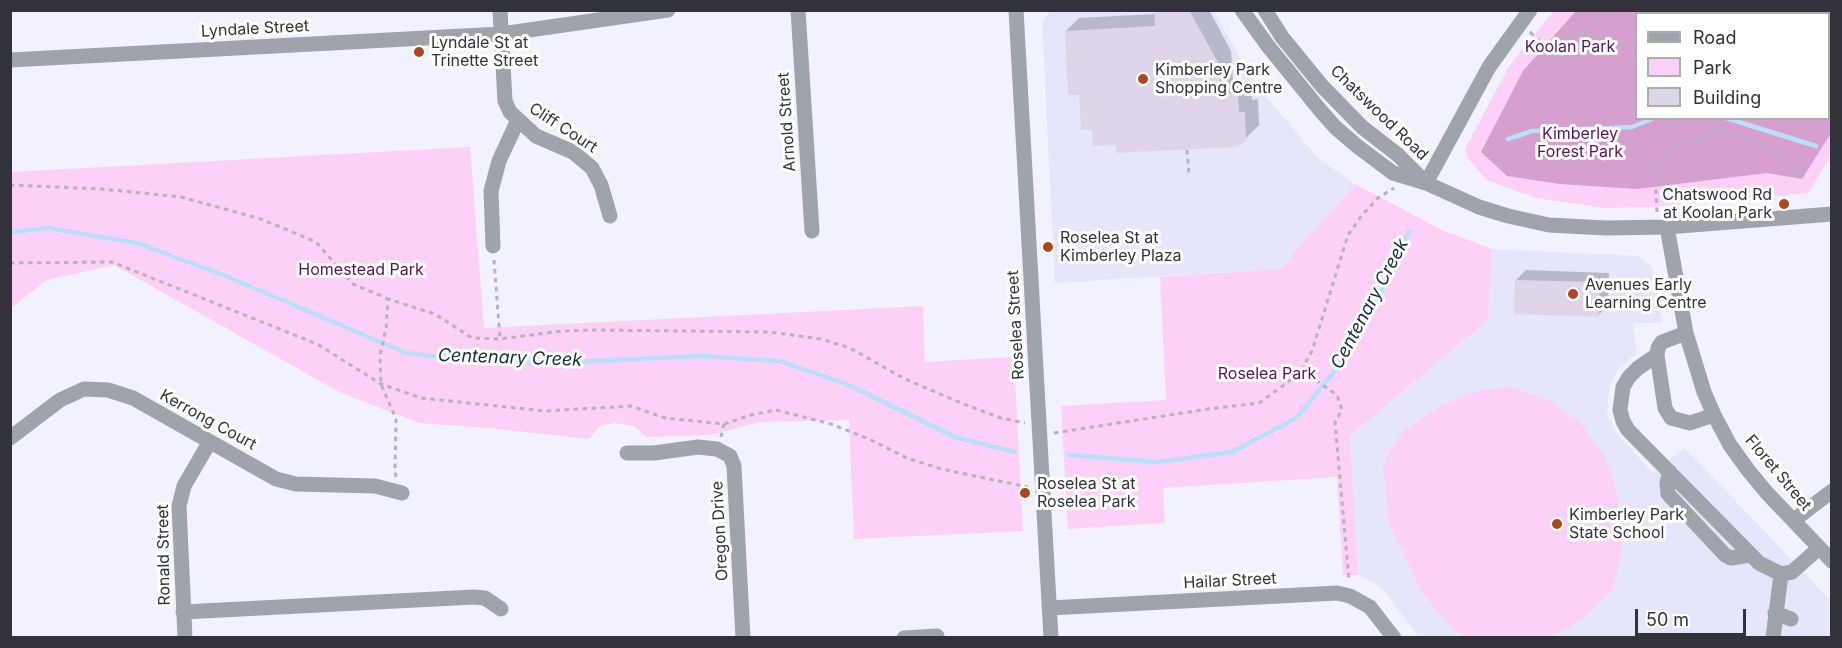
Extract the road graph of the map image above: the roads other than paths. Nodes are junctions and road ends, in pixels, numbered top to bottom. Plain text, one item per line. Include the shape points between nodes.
1 (500, 10) edge
2 (668, 10) edge
3 (798, 10) edge
4 (1016, 10) edge
5 (1242, 10) edge
6 (1265, 10) edge
7 (1530, 10) edge
8 (501, 34) junction
9 (10, 60) edge
10 (1342, 107) junction
11 (1324, 115) junction
12 (518, 120) junction
13 (1335, 127) junction
14 (1422, 182) junction
15 (1832, 214) edge
16 (610, 216) dead end
17 (1667, 227) junction
18 (812, 231) dead end
19 (493, 246) road end
20 (1686, 333) junction
21 (1657, 355) junction
22 (1714, 415) junction
23 (10, 438) edge
24 (209, 443) junction
25 (627, 453) dead end
26 (1832, 491) edge
27 (402, 493) road end
28 (1794, 520) junction
29 (1819, 548) junction
30 (1832, 561) edge
31 (1781, 574) junction
32 (1049, 608) junction
33 (501, 609) dead end
34 (183, 612) junction
35 (1775, 614) junction
36 (1791, 619) dead end
37 (937, 636) dead end
38 (185, 638) edge
39 (743, 638) edge
40 (904, 638) edge
41 (1051, 638) edge
42 (1394, 638) edge
43 (1773, 638) edge

1 - 8 street, Cliff Court
2 - 8 street, Lyndale Street
3 - 18 street, Arnold Street
4 - 32 street, Roselea Street
5 - 11 street, Chatswood Road
6 - 10 street, Chatswood Road via 1282,37
7 - 14 street via 1489,67
8 - 9 street, Lyndale Street
8 - 12 street, Cliff Court via 505,101
10 - 11 street
10 - 13 street
10 - 14 street, Chatswood Road via 1398,154
11 - 13 street, Chatswood Road
12 - 16 street, Cliff Court via 536,136 573,152 592,168 602,185
12 - 19 street via 491,190
13 - 14 street, Chatswood Road via 1393,173
14 - 17 street, Chatswood Road via 1479,207 1541,224
15 - 17 street, Chatswood Road
17 - 20 street, Floret Street
20 - 21 street via 1662,342
20 - 22 street, Floret Street
21 - 22 street via 1665,408 1671,418 1690,423
21 - 31 street via 1629,377 1623,387 1623,421 1750,555
22 - 28 street, Floret Street via 1748,470
23 - 24 street, Kerrong Court via 60,400 84,389 108,390 133,398
24 - 27 street, Kerrong Court via 276,479 296,484 375,486
24 - 34 street, Ronald Street via 184,486 179,506
25 - 39 street, Oregon Drive via 698,447 717,449 730,456 735,466
26 - 28 street
28 - 29 street, Floret Street
29 - 30 street, Floret Street
29 - 31 street via 1791,572
31 - 35 street
32 - 41 street, Roselea Street
32 - 42 street, Hailar Street via 1337,593 1370,607
33 - 34 street via 485,598 474,597
34 - 38 street, Ronald Street
35 - 36 street
35 - 43 street
37 - 40 street

